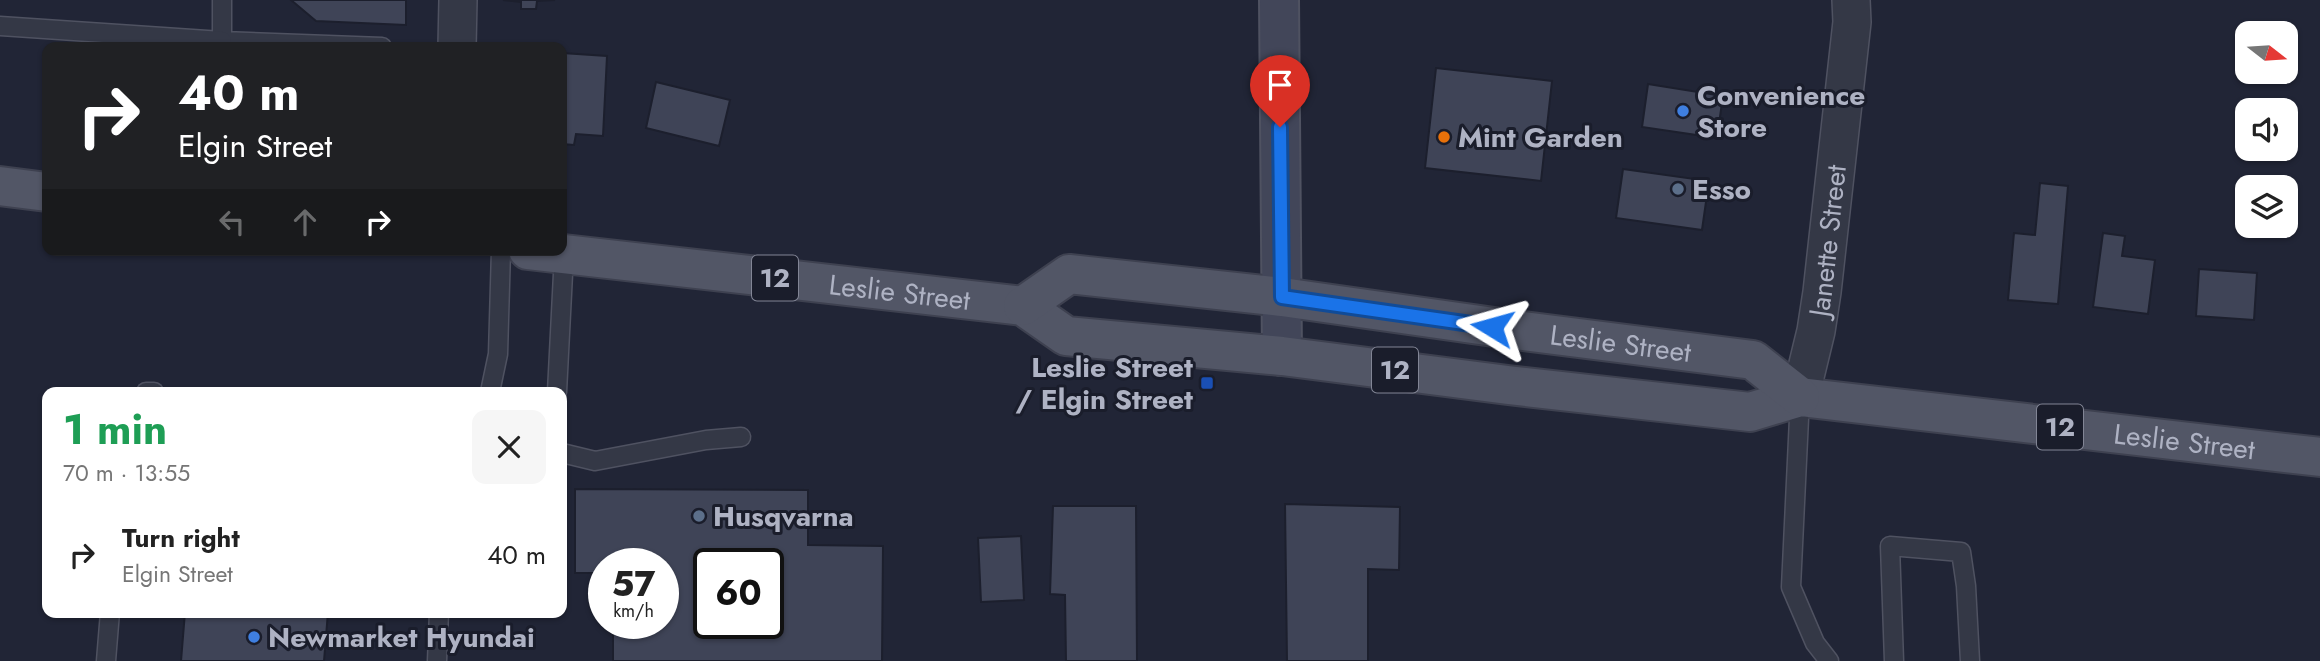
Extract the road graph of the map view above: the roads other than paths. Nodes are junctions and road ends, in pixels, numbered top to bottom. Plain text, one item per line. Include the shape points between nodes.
1 (222, 0) edge
2 (458, 0) edge
3 (1279, 0) edge
4 (1852, 0) edge
5 (0, 26) edge
6 (222, 41) junction
7 (249, 42) edge
8 (457, 42) edge
9 (0, 186) edge
10 (42, 191) edge
11 (567, 254) edge
12 (501, 256) edge
13 (546, 256) edge
14 (1282, 297) junction
15 (1023, 306) junction
16 (1282, 356) junction
17 (491, 387) edge
18 (557, 387) edge
19 (1800, 397) junction
20 (741, 437) dead end
21 (567, 454) edge
22 (2320, 457) edge
23 (110, 618) edge
24 (439, 618) edge
25 (106, 661) edge
26 (437, 661) edge
27 (1829, 661) edge
28 (1894, 661) edge
29 (1970, 661) edge

1 - 6 lane
2 - 8 street
3 - 14 street
4 - 19 street, Janette Street via 1822,292
5 - 6 lane
6 - 7 lane
9 - 10 main road
11 - 15 main road, Leslie Street / 12
12 - 17 lane via 498,354
13 - 18 lane
14 - 15 main road, Leslie Street / 12 via 1069,274
14 - 16 street
14 - 19 main road, Leslie Street / 12 via 1753,360
15 - 16 main road, Leslie Street / 12 via 1066,336
16 - 19 main road, Leslie Street / 12 via 1751,412
19 - 22 main road, Leslie Street / 12
19 - 27 lane via 1791,587 1815,643
20 - 21 lane via 595,461
23 - 25 lane
24 - 26 lane
28 - 29 lane via 1890,546 1961,552

